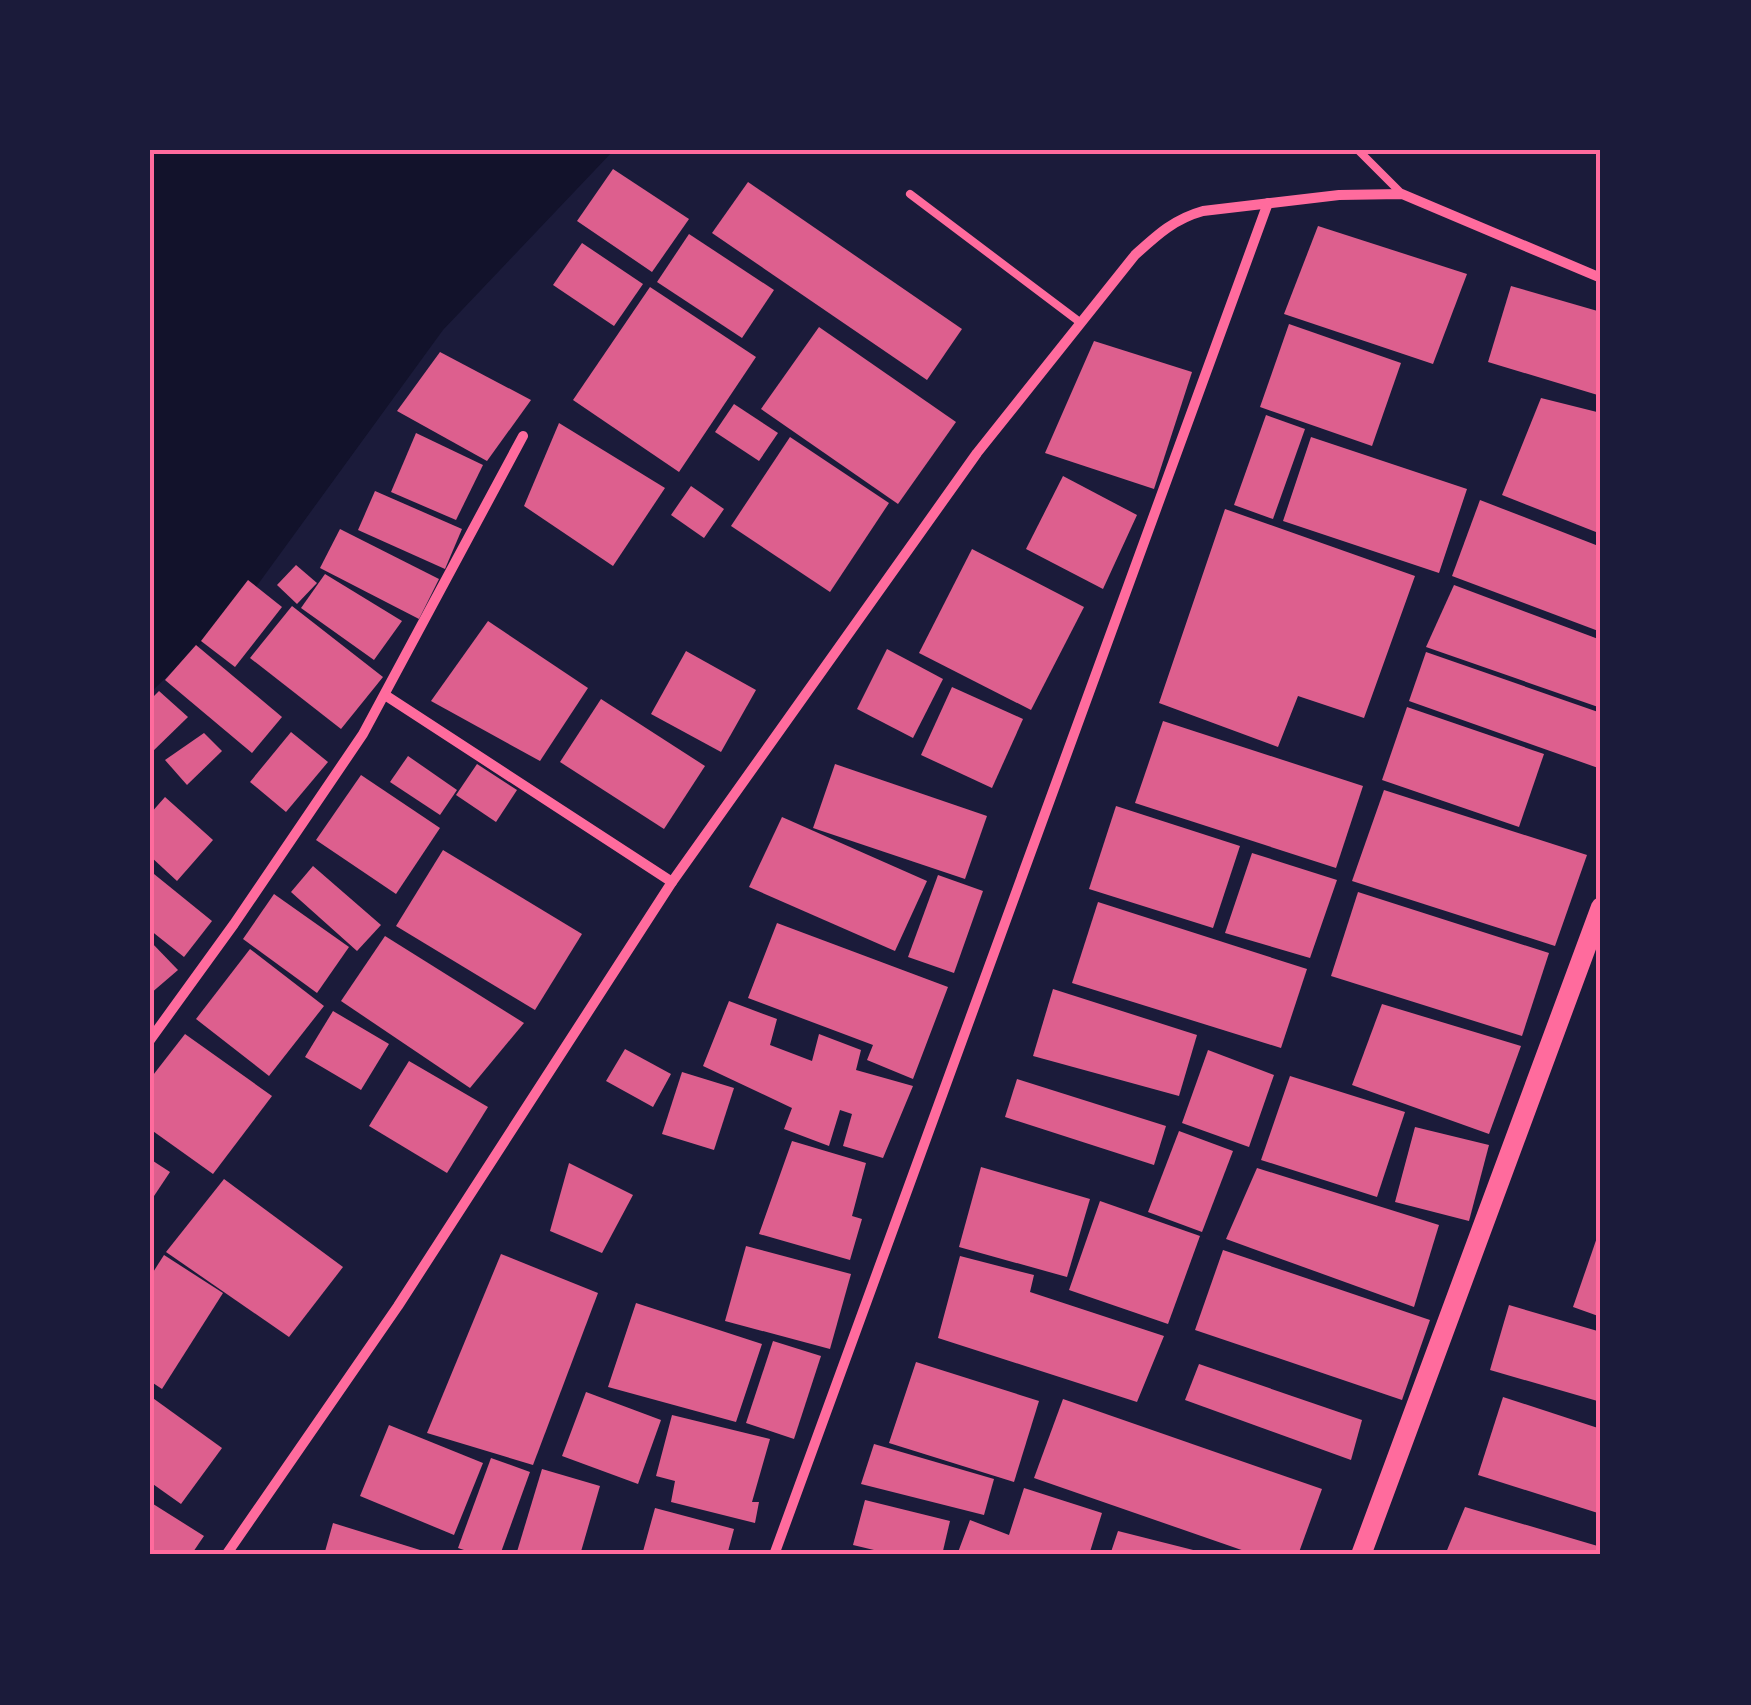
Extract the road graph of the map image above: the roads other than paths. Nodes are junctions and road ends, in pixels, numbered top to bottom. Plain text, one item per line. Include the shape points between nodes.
1 (1358, 150) edge
2 (910, 194) dead end
3 (1402, 194) junction
4 (1268, 203) junction
5 (1601, 278) edge
6 (1081, 323) junction
7 (524, 436) dead end
8 (385, 695) junction
9 (672, 882) junction
10 (1601, 907) edge
11 (150, 1040) edge
12 (226, 1555) edge
13 (774, 1555) edge
14 (1360, 1555) edge

1 - 3 lane
2 - 6 lane
3 - 4 street
3 - 5 street
4 - 6 street via 1203,211 1164,228
4 - 13 street
6 - 9 street via 977,452
7 - 8 street
8 - 9 street
8 - 11 street
9 - 12 street via 398,1306
10 - 14 main road

